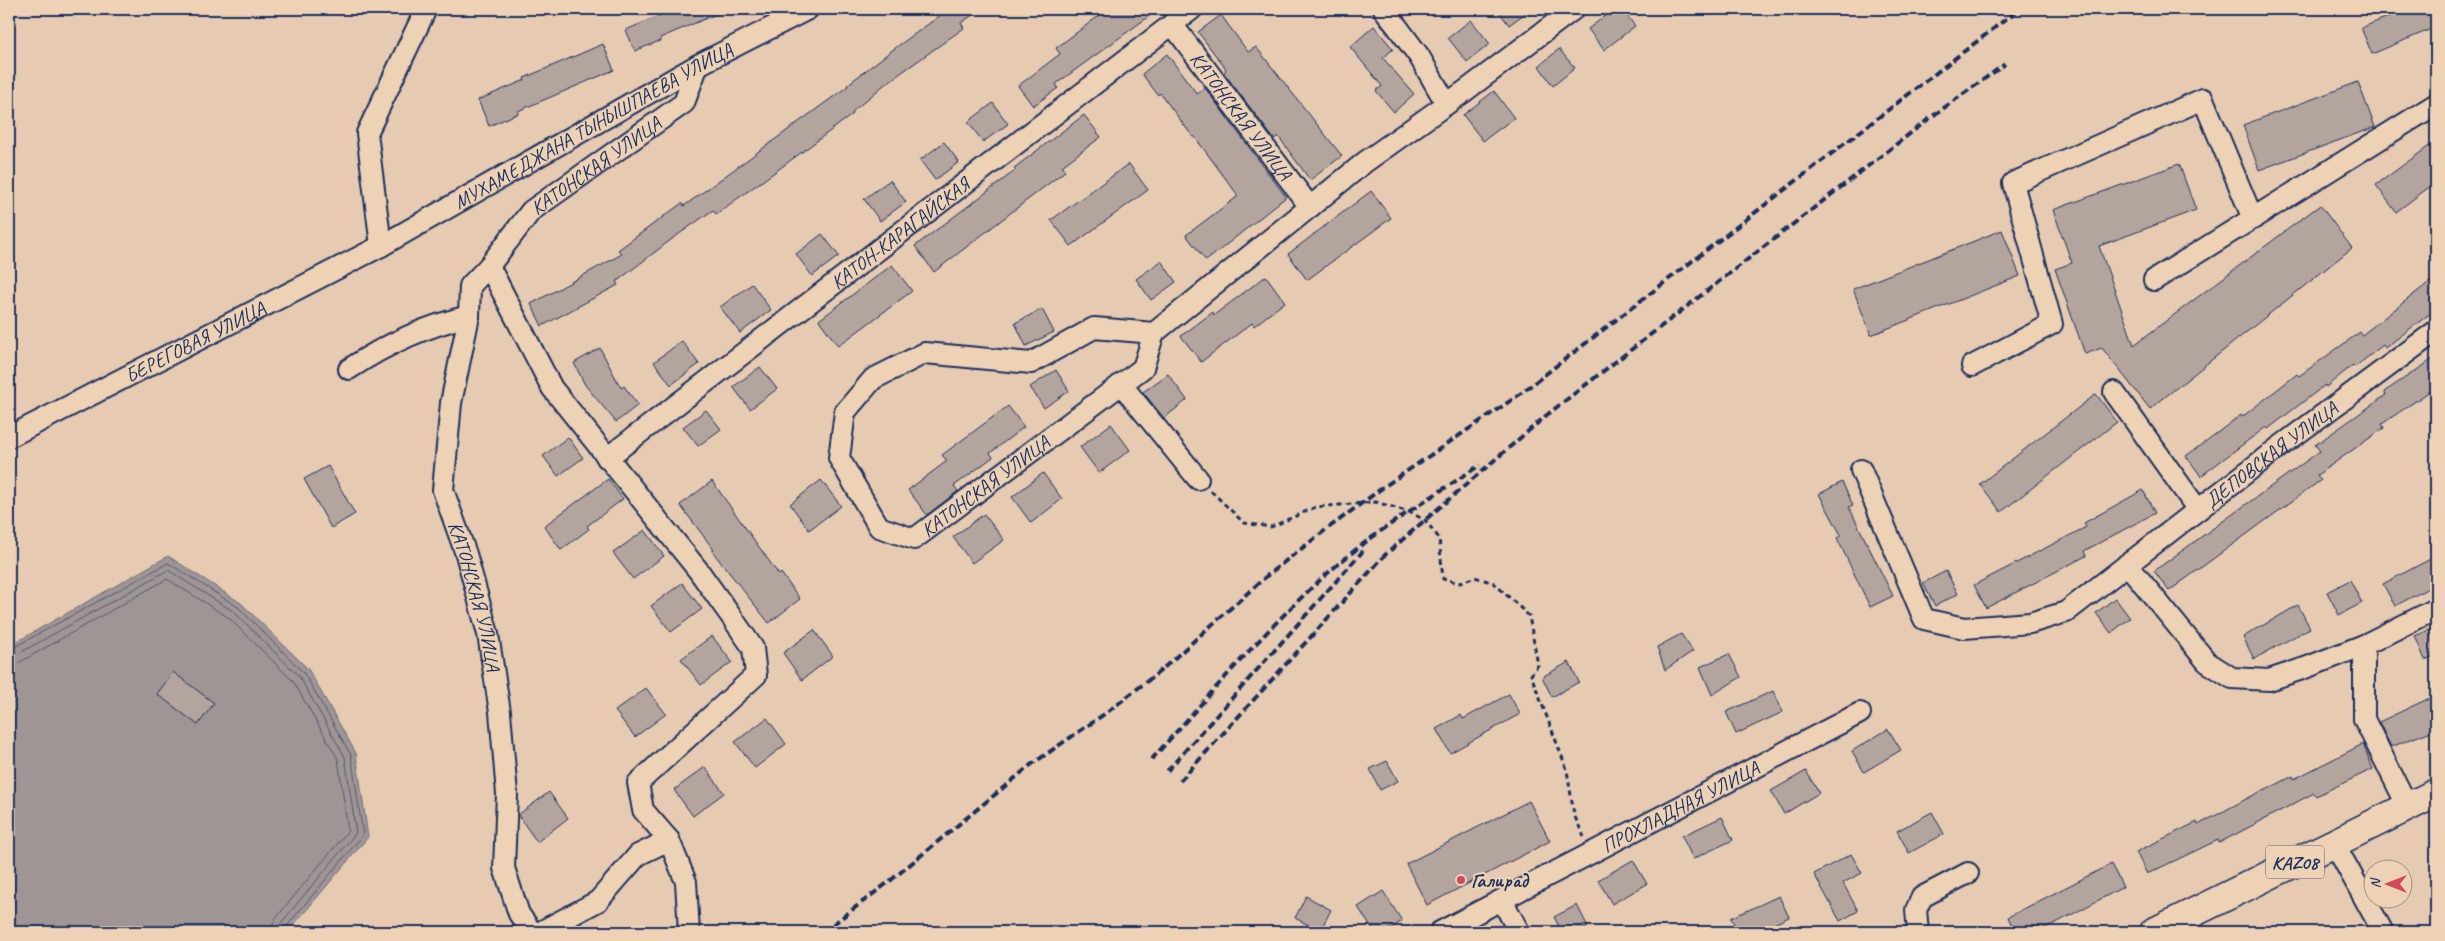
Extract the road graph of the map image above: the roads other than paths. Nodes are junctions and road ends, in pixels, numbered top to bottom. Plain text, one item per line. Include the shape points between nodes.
1 (426, 9) edge
2 (808, 9) edge
3 (1192, 9) edge
4 (1384, 9) edge
5 (1564, 12) edge
6 (1172, 24) junction
7 (698, 65) junction
8 (1446, 103) junction
9 (2436, 104) edge
10 (1310, 207) junction
11 (2253, 219) junction
12 (382, 246) junction
13 (489, 266) junction
14 (2154, 280) dead end
15 (469, 316) junction
16 (2436, 331) edge
17 (1154, 333) junction
18 (1972, 366) dead end
19 (349, 370) dead end
20 (1121, 384) junction
21 (2114, 392) dead end
22 (9, 437) edge
23 (608, 458) junction
24 (1861, 470) dead end
25 (1198, 479) road end
26 (2198, 510) junction
27 (2127, 564) junction
28 (2436, 609) edge
29 (2364, 645) junction
30 (1860, 713) dead end
31 (2436, 793) edge
32 (2408, 806) junction
33 (669, 840) junction
34 (2334, 843) junction
35 (1968, 873) dead end
36 (1502, 900) junction
37 (532, 932) edge
38 (540, 932) edge
39 (689, 932) edge
40 (1440, 932) edge
41 (1518, 932) edge
42 (1918, 932) edge
43 (2154, 932) edge
44 (2383, 932) edge

1 - 12 street via 367,133
2 - 7 street, МУХАМЕДЖАНА ТЫНЫШПАЕВА УЛИЦА
3 - 6 street, КАТОН-КАРАГАЙСКАЯ
4 - 8 street via 1419,56
5 - 8 street
6 - 10 street, КАТОНСКАЯ УЛИЦА
6 - 23 street, КАТОН-КАРАГАЙСКАЯ
7 - 12 street, МУХАМЕДЖАНА ТЫНЫШПАЕВА УЛИЦА
7 - 13 street, КАТОНСКАЯ УЛИЦА via 684,102 531,211
8 - 10 street
9 - 11 street
10 - 17 street
11 - 14 street
11 - 18 street via 2203,100 2013,183 2052,324
12 - 22 street, БЕРЕГОВАЯ УЛИЦА
13 - 15 street, КАТОНСКАЯ УЛИЦА via 470,286
13 - 23 street via 552,388
15 - 19 street via 441,322
15 - 37 street, КАТОНСКАЯ УЛИЦА via 451,403 443,490 466,554 488,634 500,712 507,794 504,868 519,914
16 - 26 street, ДЕПОВСКАЯ УЛИЦА
17 - 20 street, КАТОНСКАЯ УЛИЦА via 1143,368
17 - 20 street, КАТОНСКАЯ УЛИЦА via 1094,328 1031,363 925,353 873,379 845,412 839,458 879,527 914,539
20 - 25 street
21 - 26 street, ДЕПОВСКАЯ УЛИЦА
23 - 33 street via 698,570 753,648 756,676 638,783 643,810
24 - 27 street via 1924,619 1964,628 2030,623 2066,612
26 - 27 street
27 - 29 street via 2207,662 2232,678 2269,680
28 - 29 street
29 - 32 street via 2364,719
30 - 36 street, ПРОХЛАДНАЯ УЛИЦА
31 - 32 highway, KAZ08
32 - 34 highway, KAZ08
33 - 38 street via 638,855 598,901
33 - 39 street via 686,882
34 - 43 highway, KAZ08
34 - 44 street
35 - 42 street via 1922,897 1916,910
36 - 40 street, ПРОХЛАДНАЯ УЛИЦА
36 - 41 street

